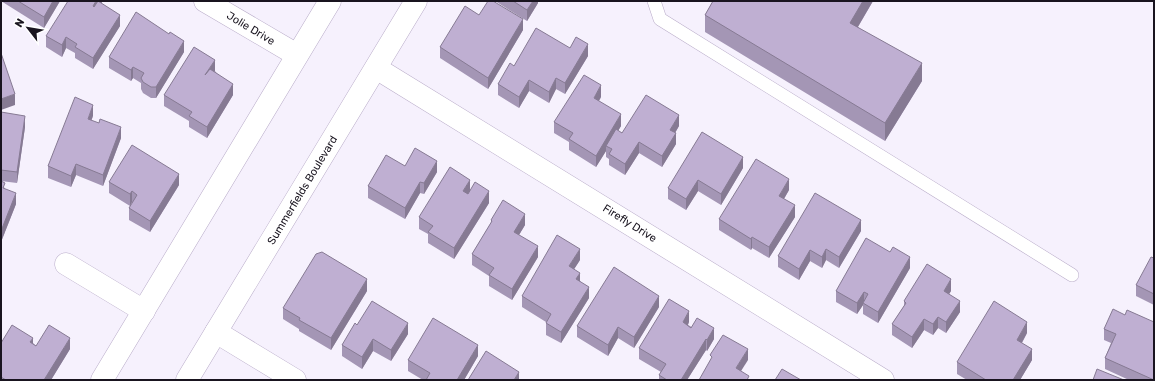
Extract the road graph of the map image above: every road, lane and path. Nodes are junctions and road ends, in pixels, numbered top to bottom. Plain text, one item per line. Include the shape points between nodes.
1 (205, 1) edge
2 (330, 1) edge
3 (416, 1) edge
4 (654, 1) edge
5 (297, 56) junction
6 (376, 68) junction
7 (66, 264) dead end
8 (1072, 276) dead end
9 (144, 310) junction
10 (216, 332) junction
11 (102, 380) edge
12 (187, 380) edge
13 (295, 380) edge
14 (883, 380) edge

1 - 5 street, Jolie Drive
2 - 5 street
3 - 6 street, Summerfields Boulevard
4 - 8 lane via 660,19
5 - 9 street
6 - 10 street, Summerfields Boulevard
6 - 14 street, Firefly Drive
7 - 9 street
9 - 11 street
10 - 12 street, Summerfields Boulevard
10 - 13 street

